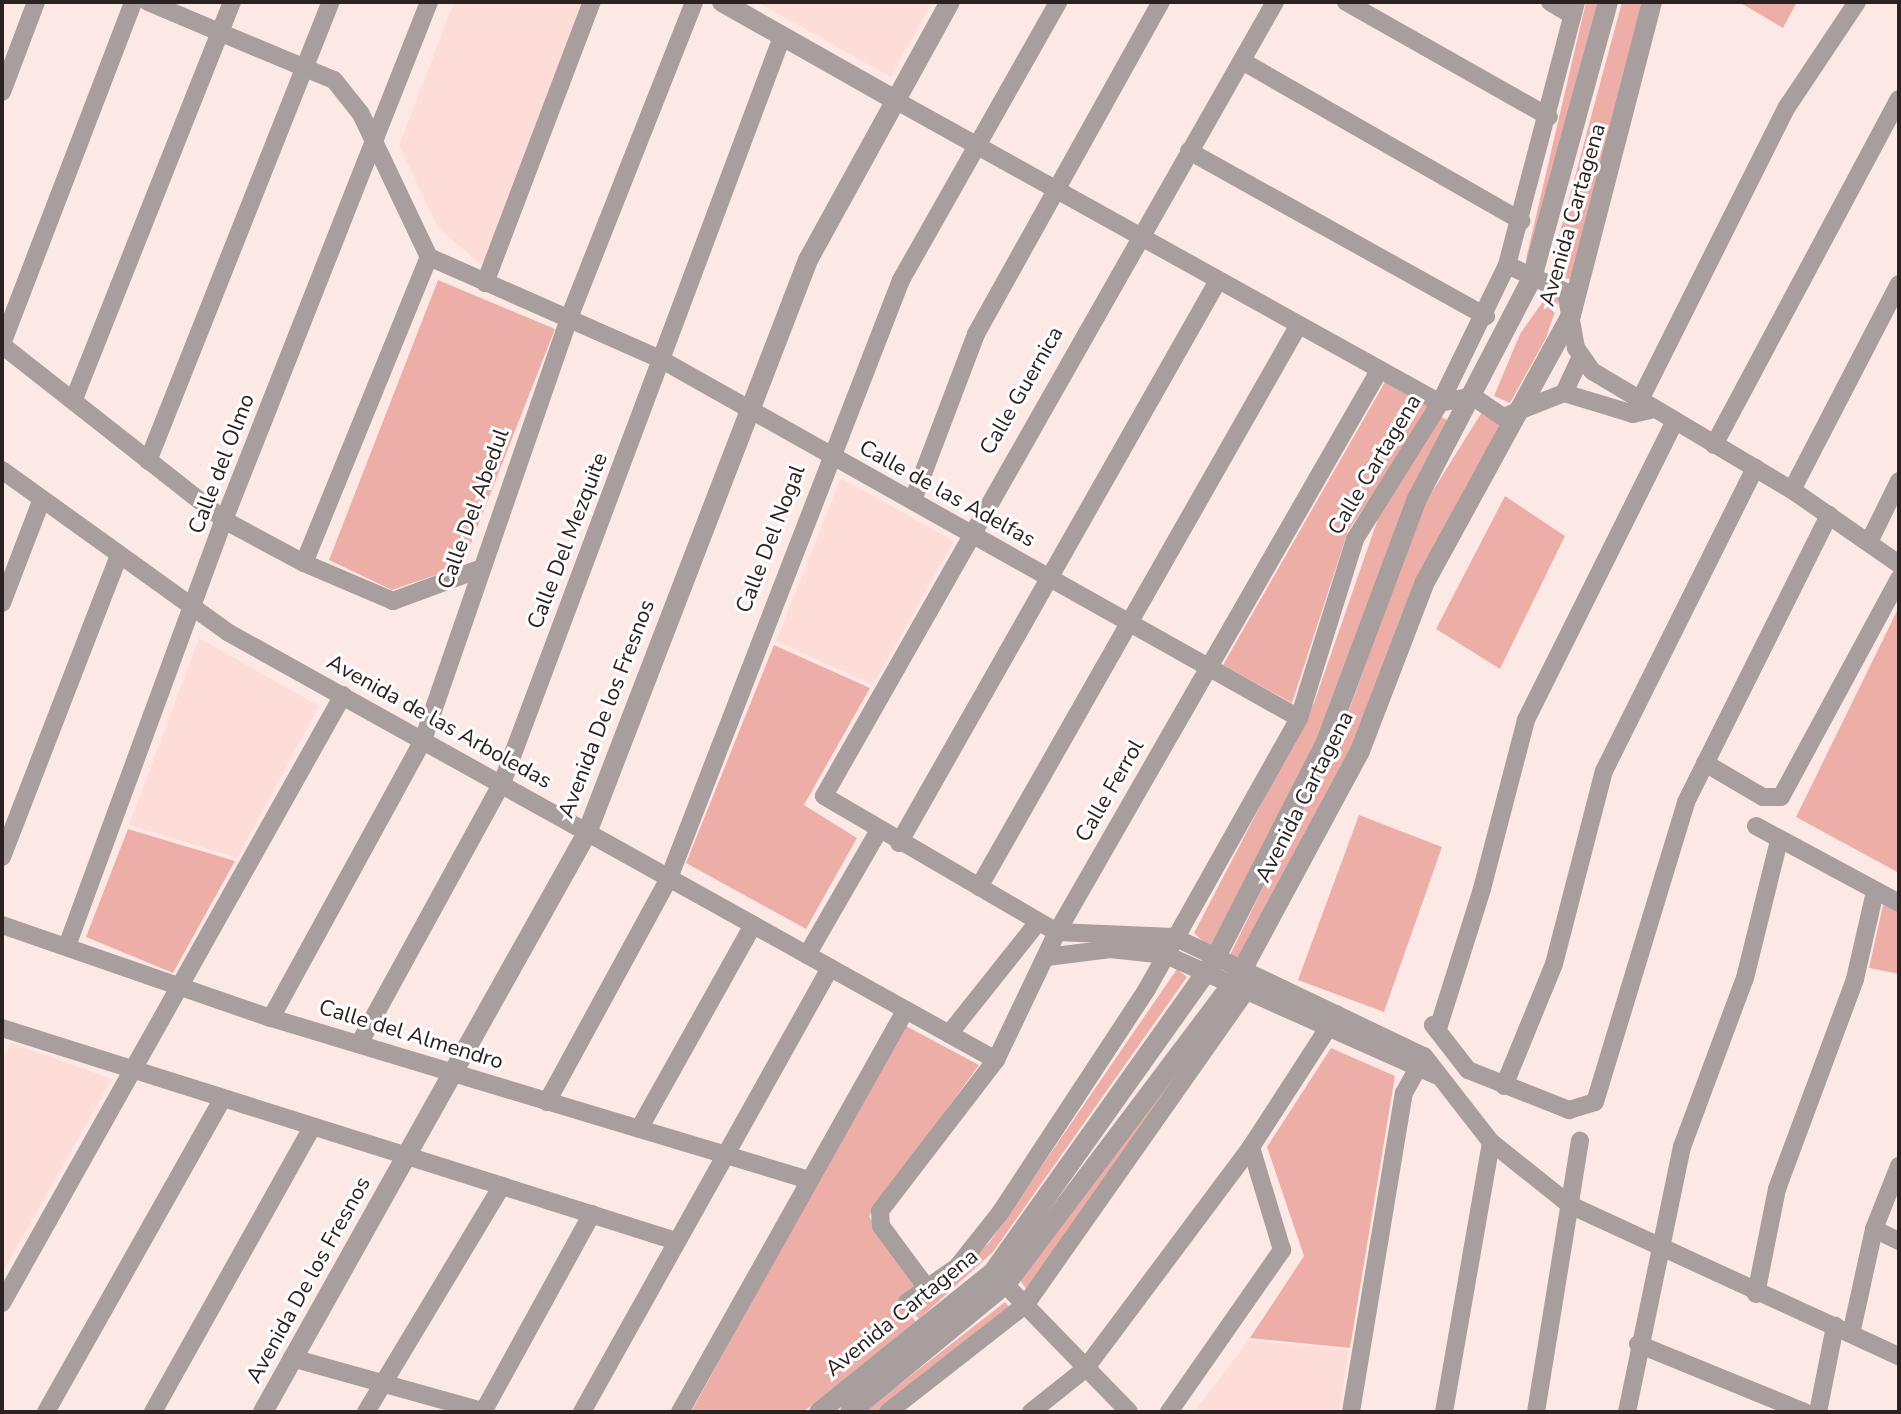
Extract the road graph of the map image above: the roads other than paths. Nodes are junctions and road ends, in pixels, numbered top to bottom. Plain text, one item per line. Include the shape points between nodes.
1 (36, 2) edge
2 (133, 2) edge
3 (148, 2) edge
4 (232, 2) edge
5 (331, 2) edge
6 (429, 2) edge
7 (592, 2) edge
8 (694, 2) edge
9 (722, 2) edge
10 (950, 2) edge
11 (1058, 2) edge
12 (1161, 2) edge
13 (1275, 2) edge
14 (1346, 2) edge
15 (1550, 2) edge
16 (1608, 2) edge
17 (1652, 2) edge
18 (1857, 2) edge
19 (1574, 8) edge
20 (221, 31) junction
21 (782, 37) junction
22 (1242, 61) junction
23 (306, 65) junction
24 (2, 92) edge
25 (1899, 99) edge
26 (895, 100) junction
27 (1549, 117) junction
28 (373, 145) junction
29 (976, 145) junction
30 (1189, 151) junction
31 (1057, 195) junction
32 (1521, 221) junction
33 (1137, 239) junction
34 (429, 257) junction
35 (1507, 265) junction
36 (1532, 278) junction
37 (485, 283) junction
38 (1216, 284) junction
39 (1899, 284) edge
40 (1571, 315) junction
41 (1486, 316) junction
42 (569, 318) junction
43 (1297, 328) junction
44 (2, 344) edge
45 (1580, 358) junction
46 (662, 360) junction
47 (1379, 371) junction
48 (1564, 393) junction
49 (1472, 396) junction
50 (74, 399) junction
51 (1440, 403) junction
52 (1523, 407) junction
53 (1642, 407) junction
54 (745, 408) junction
55 (1674, 423) junction
56 (1714, 445) junction
57 (829, 455) junction
58 (148, 461) junction
59 (1755, 468) junction
60 (2, 470) edge
61 (1899, 481) edge
62 (1792, 490) junction
63 (42, 499) junction
64 (913, 500) junction
65 (1829, 515) junction
66 (224, 520) junction
67 (967, 535) junction
68 (1869, 542) junction
69 (118, 558) junction
70 (304, 563) junction
71 (1899, 564) edge
72 (477, 570) junction
73 (1048, 578) junction
74 (1899, 579) edge
75 (2, 603) edge
76 (194, 611) junction
77 (1127, 623) junction
78 (1208, 669) junction
79 (343, 695) junction
80 (1299, 718) junction
81 (423, 740) junction
82 (1705, 763) junction
83 (502, 783) junction
84 (1756, 826) dead end
85 (878, 832) junction
86 (587, 833) junction
87 (1779, 841) junction
88 (899, 843) junction
89 (2, 857) edge
90 (669, 878) junction
91 (979, 887) junction
92 (1875, 892) junction
93 (1899, 903) edge
94 (1038, 922) junction
95 (2, 925) edge
96 (753, 925) junction
97 (1057, 932) junction
98 (1174, 937) junction
99 (67, 946) junction
100 (807, 955) junction
101 (1166, 955) junction
102 (1047, 957) junction
103 (830, 968) junction
104 (1209, 968) junction
105 (1237, 983) junction
106 (177, 988) junction
107 (906, 1010) junction
108 (271, 1018) junction
109 (1332, 1021) junction
110 (2, 1028) edge
111 (949, 1034) junction
112 (359, 1044) junction
113 (996, 1060) junction
114 (1419, 1063) junction
115 (132, 1073) junction
116 (452, 1073) junction
117 (1504, 1086) junction
118 (221, 1102) junction
119 (547, 1102) junction
120 (311, 1129) junction
121 (639, 1129) junction
122 (1580, 1141) dead end
123 (1491, 1142) junction
124 (1251, 1147) junction
125 (722, 1156) junction
126 (406, 1157) junction
127 (1899, 1166) edge
128 (809, 1180) junction
129 (502, 1186) junction
130 (1570, 1205) junction
131 (592, 1214) junction
132 (1874, 1229) junction
133 (676, 1241) junction
134 (1899, 1241) edge
135 (1658, 1251) junction
136 (999, 1278) junction
137 (927, 1288) junction
138 (1756, 1294) junction
139 (907, 1302) dead end
140 (2, 1303) edge
141 (1026, 1304) junction
142 (1843, 1330) junction
143 (1638, 1344) junction
144 (1899, 1356) edge
145 (292, 1358) junction
146 (1085, 1369) junction
147 (382, 1383) junction
148 (46, 1412) edge
149 (153, 1412) edge
150 (263, 1412) edge
151 (366, 1412) edge
152 (484, 1412) edge
153 (582, 1412) edge
154 (680, 1412) edge
155 (819, 1412) edge
156 (850, 1412) edge
157 (888, 1412) edge
158 (1031, 1412) edge
159 (1129, 1412) edge
160 (1169, 1412) edge
161 (1351, 1412) edge
162 (1444, 1412) edge
163 (1536, 1412) edge
164 (1627, 1412) edge
165 (1805, 1412) edge
166 (1818, 1412) edge

1 - 24 street
2 - 44 street
3 - 20 street
4 - 20 street
5 - 23 street
6 - 28 street, Calle del Olmo
7 - 37 street
8 - 42 street, Calle Del Abedul
9 - 21 street
10 - 26 street, Avenida De los Fresnos
11 - 29 street, Calle Del Nogal
12 - 31 street
13 - 22 street, Calle Guernica
14 - 27 street
15 - 19 street
16 - 36 street, Avenida Cartagena
17 - 40 street, Avenida Cartagena
18 - 53 street via 1787,107
19 - 27 street, Calle Cartagena
20 - 23 street
20 - 50 street
21 - 26 street
21 - 46 street, Calle Del Mezquite
22 - 30 street, Calle Guernica
22 - 32 street
23 - 28 street via 348,93
23 - 58 street
25 - 56 street
26 - 29 street
26 - 54 street, Avenida De los Fresnos via 808,260
27 - 32 street, Calle Cartagena
28 - 34 street
28 - 66 street, Calle del Olmo
29 - 31 street
29 - 57 street, Calle Del Nogal via 901,280
30 - 33 street, Calle Guernica
30 - 41 street
31 - 33 street
31 - 64 street via 976,334
32 - 35 street, Calle Cartagena
33 - 38 street
33 - 67 street, Calle Guernica
34 - 37 street, Calle de las Adelfas
34 - 70 street
35 - 36 street
35 - 41 street, Calle Cartagena
36 - 40 street via 1562,287
36 - 49 street, Avenida Cartagena
37 - 42 street, Calle de las Adelfas
38 - 43 street
38 - 73 street
39 - 62 street
40 - 45 street
40 - 52 street, Avenida Cartagena
41 - 51 street, Calle Cartagena
42 - 46 street, Calle de las Adelfas
42 - 72 street, Calle Del Abedul
43 - 47 street
43 - 77 street
44 - 50 street
45 - 48 street
45 - 53 street
46 - 54 street, Calle de las Adelfas
46 - 83 street, Calle Del Mezquite
47 - 51 street
47 - 78 street, Calle Ferrol
48 - 52 street
48 - 53 street
49 - 51 street
49 - 52 street via 1503,417
49 - 104 street, Avenida Cartagena via 1417,499 1326,742
50 - 58 street
51 - 80 street, Calle Cartagena via 1355,539
52 - 105 street, Avenida Cartagena via 1425,582 1360,751
53 - 55 street
54 - 57 street, Calle de las Adelfas
54 - 86 street, Avenida De los Fresnos
55 - 56 street
55 - 117 street via 1526,720 1439,1025 1433,1025 1437,1038 1468,1070
56 - 59 street
57 - 64 street, Calle de las Adelfas
57 - 90 street, Calle Del Nogal
58 - 66 street
59 - 62 street
59 - 117 street via 1604,771 1554,964
60 - 63 street, Avenida de las Arboledas
61 - 68 street
62 - 65 street
63 - 69 street, Avenida de las Arboledas
63 - 75 street
64 - 67 street, Calle de las Adelfas
65 - 68 street
65 - 82 street
66 - 70 street
66 - 76 street, Calle del Olmo
67 - 73 street, Calle de las Adelfas
67 - 85 street, Calle Guernica via 824,787 830,804
68 - 71 street
69 - 76 street, Avenida de las Arboledas
69 - 89 street
70 - 72 street via 393,601
72 - 81 street, Calle Del Abedul
73 - 77 street, Calle de las Adelfas
73 - 88 street
74 - 82 street via 1781,797 1763,797
76 - 79 street, Avenida de las Arboledas
76 - 99 street, Calle del Olmo
77 - 78 street, Calle de las Adelfas
77 - 91 street
78 - 80 street, Calle de las Adelfas
78 - 97 street, Calle Ferrol
79 - 81 street, Avenida de las Arboledas
79 - 106 street
80 - 98 street, Calle Cartagena
81 - 83 street, Avenida de las Arboledas
81 - 108 street, Calle Del Abedul
82 - 117 street via 1686,802 1598,1097 1569,1110
83 - 86 street, Avenida de las Arboledas
83 - 112 street, Calle Del Mezquite
84 - 87 street
85 - 88 street
85 - 100 street
86 - 90 street, Avenida de las Arboledas
86 - 116 street, Avenida De los Fresnos
87 - 92 street
87 - 135 street via 1745,978 1682,1147
88 - 91 street
90 - 96 street, Avenida de las Arboledas
90 - 119 street, Calle Del Nogal
91 - 94 street
92 - 93 street
92 - 138 street via 1855,979 1777,1189
94 - 97 street
94 - 111 street
95 - 99 street, Calle del Almendro
96 - 100 street, Avenida de las Arboledas
96 - 121 street
97 - 98 street
97 - 102 street, Calle Ferrol
98 - 101 street, Calle Cartagena
98 - 104 street
99 - 106 street, Calle del Almendro
100 - 103 street, Avenida de las Arboledas
101 - 102 street via 1110,949
101 - 104 street
101 - 137 street, Calle Cartagena via 1000,1213 957,1267
102 - 113 street, Calle Ferrol
103 - 107 street, Avenida de las Arboledas
103 - 125 street
104 - 105 street
104 - 136 street, Avenida Cartagena
105 - 109 street
105 - 136 street, Avenida Cartagena
105 - 141 street
106 - 108 street, Calle del Almendro
106 - 115 street
107 - 111 street, Avenida de las Arboledas
107 - 128 street
108 - 112 street, Calle del Almendro
109 - 114 street
109 - 124 street
110 - 115 street
111 - 113 street, Avenida de las Arboledas
112 - 116 street, Calle del Almendro
113 - 137 street, Calle Ferrol via 880,1211 881,1226
114 - 123 street
114 - 161 street via 1404,1093
115 - 118 street
115 - 140 street
116 - 119 street, Calle del Almendro
116 - 126 street, Avenida De los Fresnos
118 - 120 street
118 - 148 street
119 - 121 street, Calle del Almendro
120 - 126 street
120 - 149 street
121 - 125 street, Calle del Almendro
122 - 130 street
123 - 130 street
123 - 162 street
124 - 146 street
124 - 160 street via 1282,1250
125 - 128 street, Calle del Almendro
125 - 133 street
126 - 129 street
126 - 145 street, Avenida De los Fresnos
127 - 132 street
128 - 154 street
129 - 131 street
129 - 147 street
130 - 135 street
130 - 163 street
131 - 133 street
131 - 152 street
132 - 134 street
132 - 142 street
133 - 153 street
135 - 138 street
135 - 143 street
136 - 141 street
136 - 155 street, Avenida Cartagena
136 - 156 street, Avenida Cartagena
137 - 139 street, Calle Cartagena
138 - 142 street
141 - 146 street
141 - 157 street
142 - 144 street
142 - 166 street
143 - 164 street
143 - 165 street
145 - 147 street
145 - 150 street, Avenida De los Fresnos
146 - 158 street
146 - 159 street
147 - 151 street
147 - 152 street

